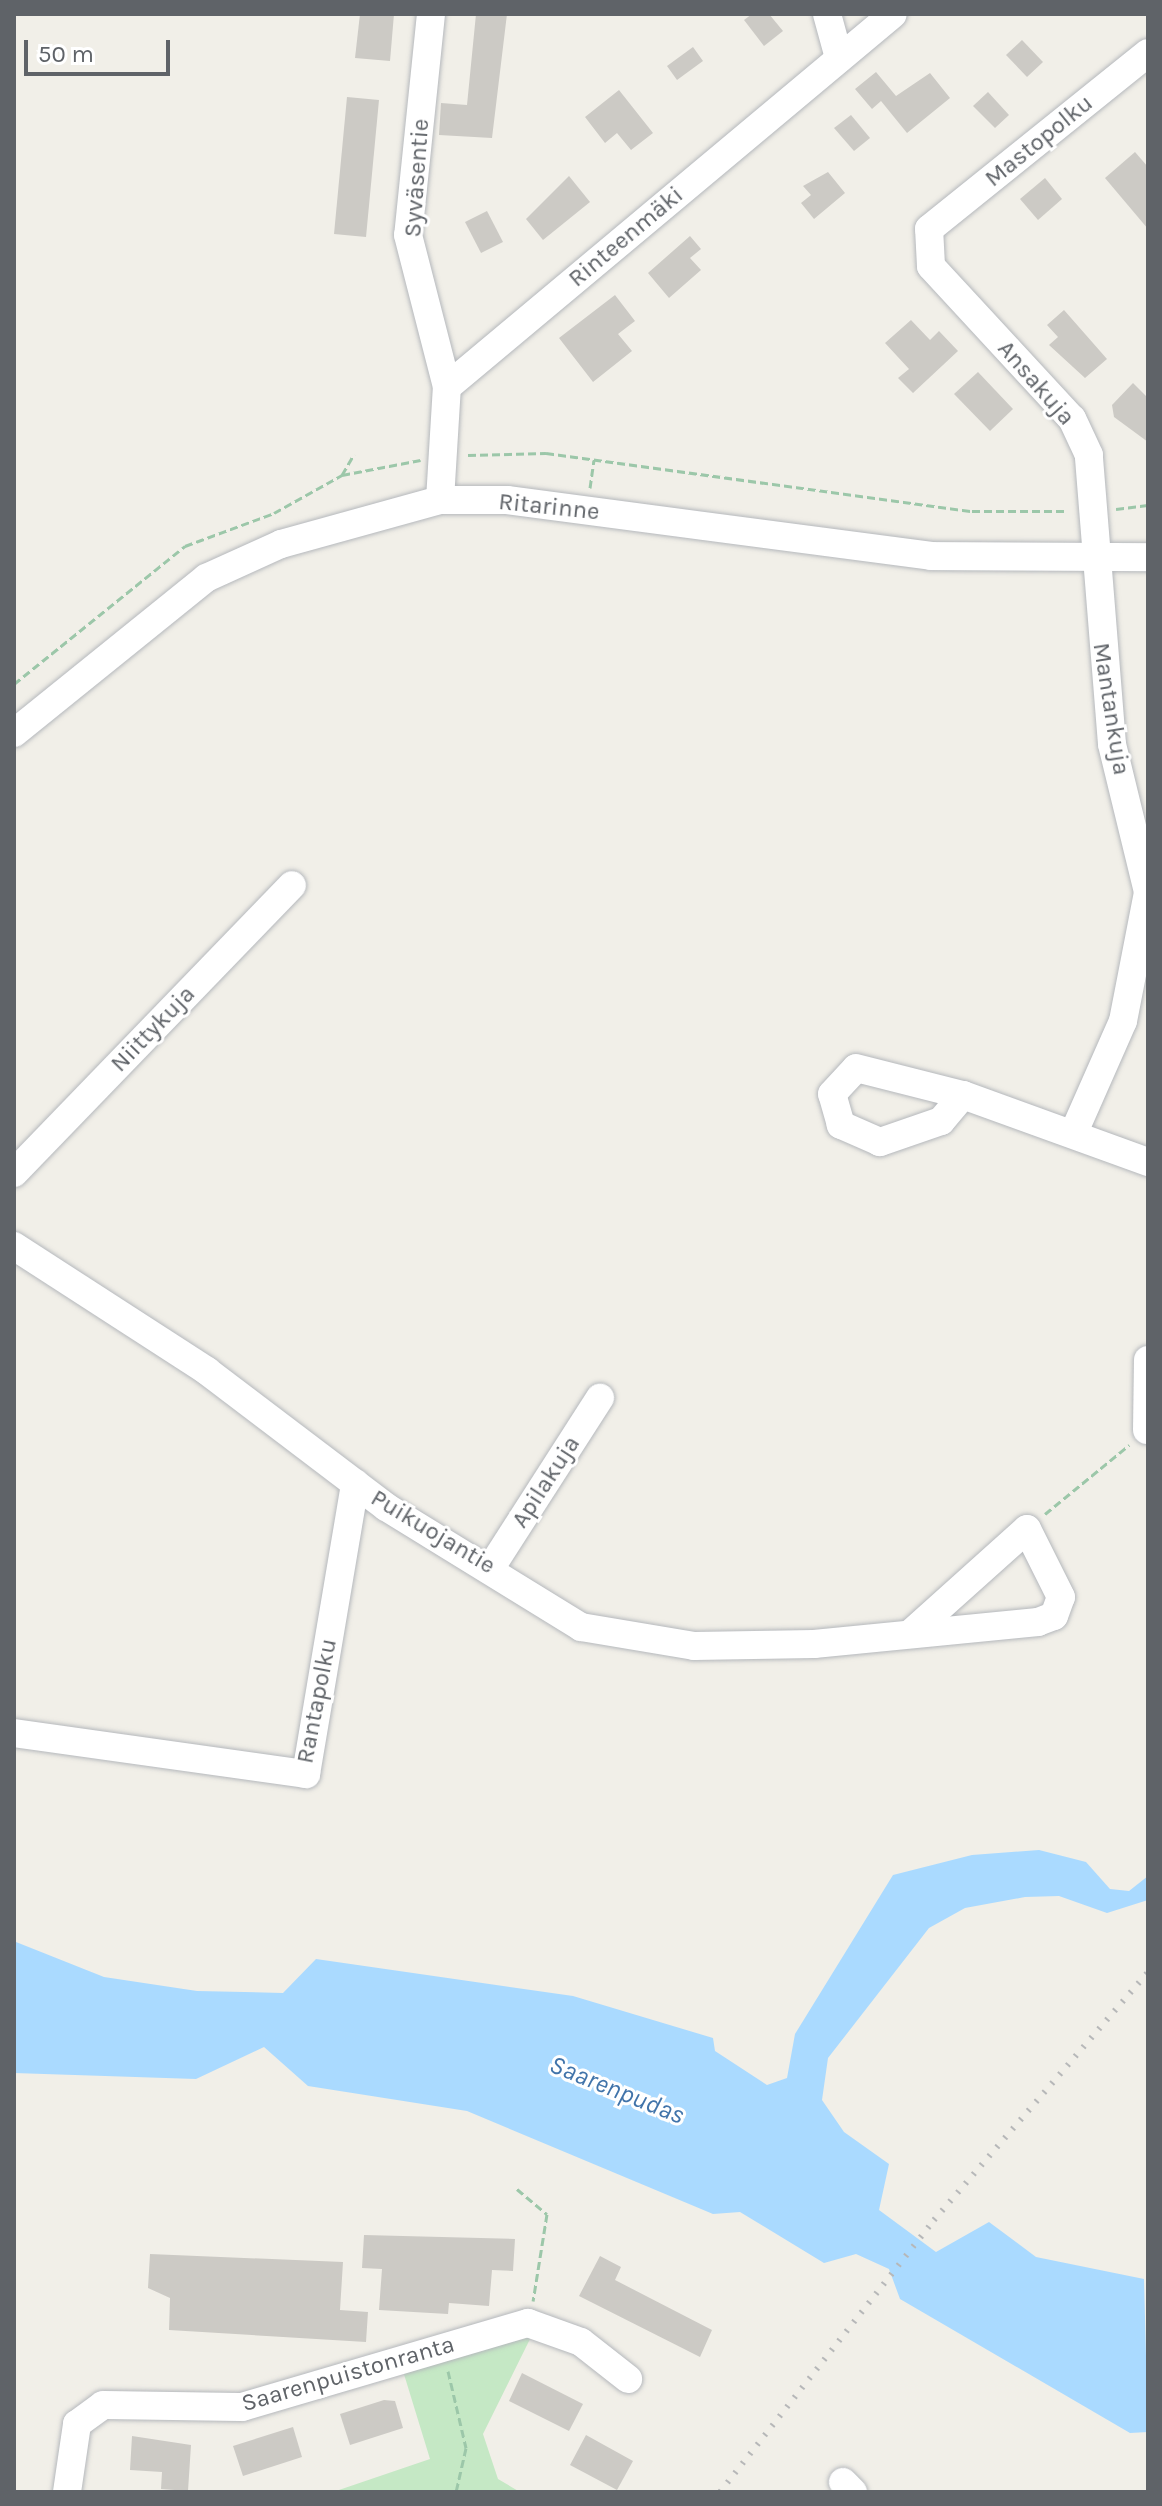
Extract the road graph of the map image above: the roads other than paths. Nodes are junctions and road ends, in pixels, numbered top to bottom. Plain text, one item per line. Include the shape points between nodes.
1 (431, 14) edge
2 (827, 14) edge
3 (893, 14) edge
4 (1148, 53) edge
5 (839, 58) junction
6 (929, 229) joint
7 (447, 387) junction
8 (440, 500) junction
9 (1148, 557) edge
10 (1097, 558) junction
11 (14, 733) edge
12 (292, 885) dead end
13 (963, 1095) dead end
14 (1074, 1132) junction
15 (1148, 1162) edge
16 (14, 1173) edge
17 (14, 1246) edge
18 (1148, 1360) edge
19 (600, 1398) dead end
20 (1147, 1430) edge
21 (355, 1483) junction
22 (492, 1566) junction
23 (911, 1633) junction
24 (14, 1733) edge
25 (628, 2379) dead end
26 (67, 2492) edge

1 - 7 street, Syväsentie via 408,235
2 - 5 street
3 - 5 street, Rinteenmäki
4 - 6 street, Mastopolku
5 - 7 street, Rinteenmäki
6 - 10 street, Ansakuja via 931,266 1072,419 1089,455
7 - 8 street
8 - 10 street, Ritarinne via 507,500 931,556
8 - 11 street, Ritarinne via 281,544 206,578
9 - 10 street, Ritarinne
10 - 14 street, Mantankuja via 1112,744 1148,892 1123,1021
12 - 16 street, Niittykuja
13 - 14 street
14 - 15 street
17 - 21 street, Puikuojantie via 207,1371
18 - 20 street
19 - 22 street, Apilakuja
21 - 22 street, Puikuojantie
21 - 24 street, Rantapolku via 306,1774
22 - 23 street, Puikuojantie via 581,1627 694,1646
23 - 23 street, Puikuojantie via 1027,1529 1061,1597 1054,1616
25 - 26 street, Saarenpuistonranta via 581,2342 528,2323 242,2407 103,2405 77,2424

